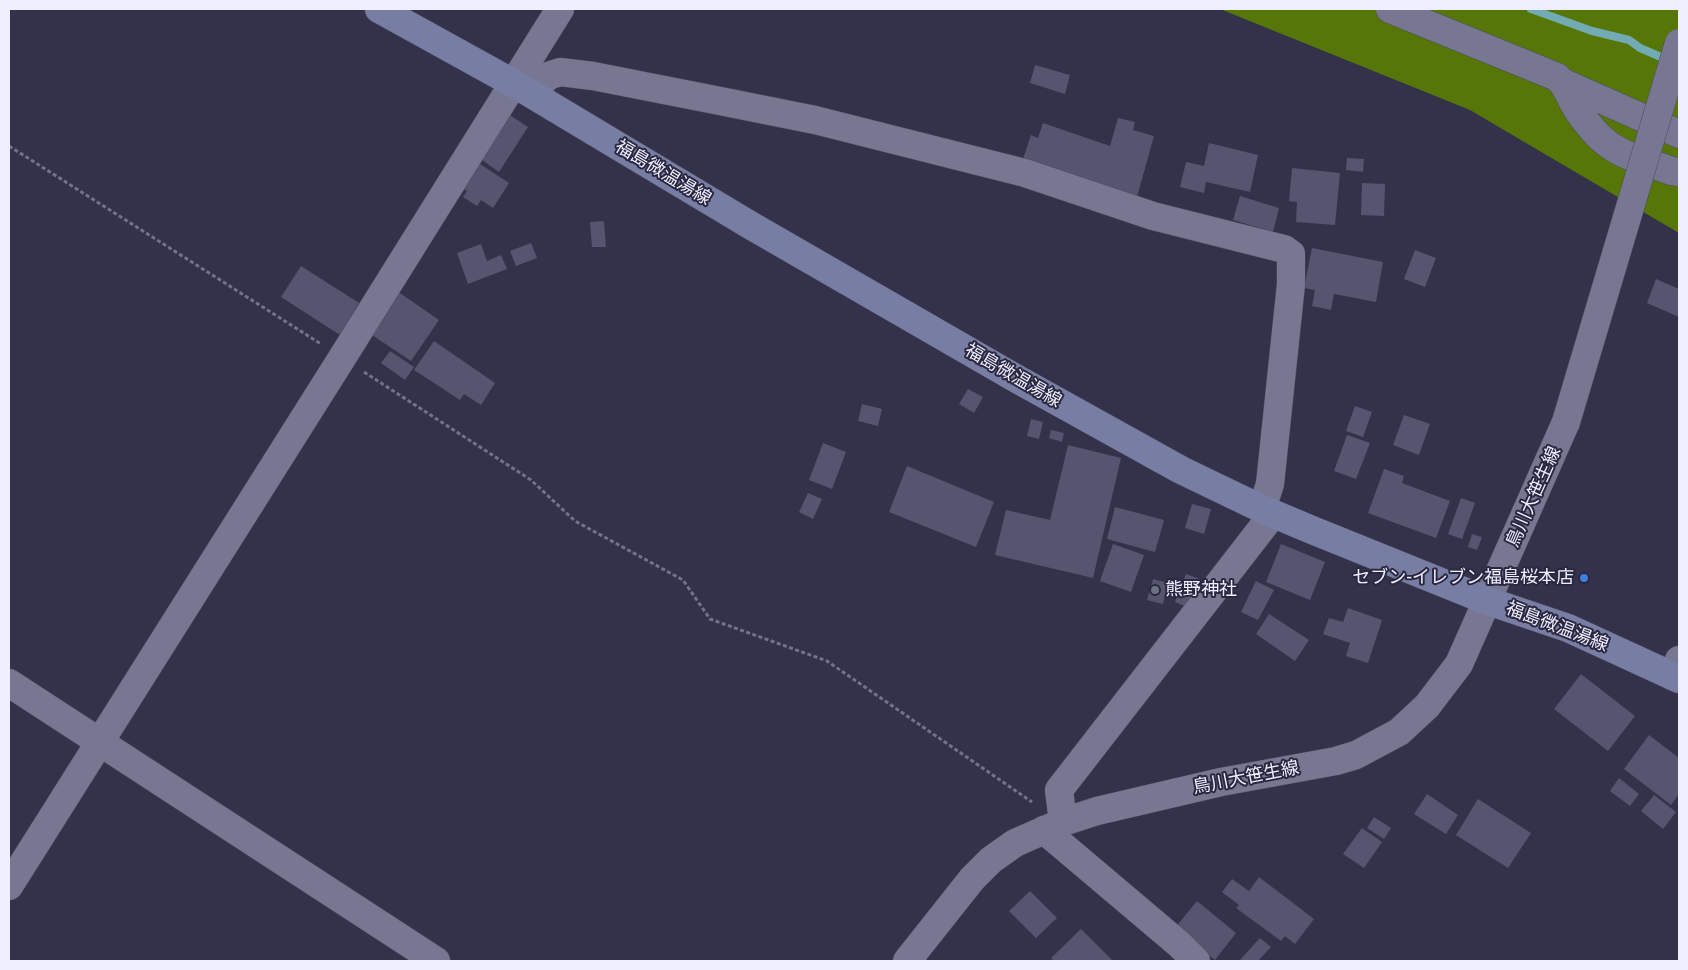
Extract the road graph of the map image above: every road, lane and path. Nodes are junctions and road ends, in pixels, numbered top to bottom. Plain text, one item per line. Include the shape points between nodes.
1 (379, 9) edge
2 (560, 9) edge
3 (1390, 9) edge
4 (1679, 43) edge
5 (1564, 83) junction
6 (522, 88) junction
7 (1679, 134) edge
8 (9, 146) edge
9 (1679, 172) edge
10 (342, 358) junction
11 (1268, 511) junction
12 (1488, 601) junction
13 (1677, 671) edge
14 (9, 683) edge
15 (101, 742) junction
16 (1053, 826) junction
17 (9, 886) edge
18 (436, 961) edge
19 (907, 961) edge
20 (1196, 961) edge

1 - 6 main road, 福島微温湯線
2 - 6 street
3 - 5 street via 1557,77
4 - 12 street, 鳥川大笹生線, bridge via 1566,422
5 - 7 street
5 - 9 street via 1579,113 1605,142 1616,150
6 - 10 street
6 - 11 main road, 福島微温湯線 via 1017,380 1181,470
6 - 11 street via 560,72 574,73 815,120 1025,173 1153,216 1284,249 1291,254 1291,284
8 - 10 path
10 - 15 street
10 - 16 path via 531,480 575,521 683,580 710,619 827,661
11 - 12 main road, 福島微温湯線
11 - 16 street via 1059,790
12 - 13 main road, 福島微温湯線
12 - 16 street, 鳥川大笹生線 via 1459,664 1427,706 1399,732 1356,755 1097,811
14 - 15 street
15 - 17 street
15 - 18 street
16 - 19 street, 鳥川大笹生線 via 1014,843 991,860
16 - 20 street

